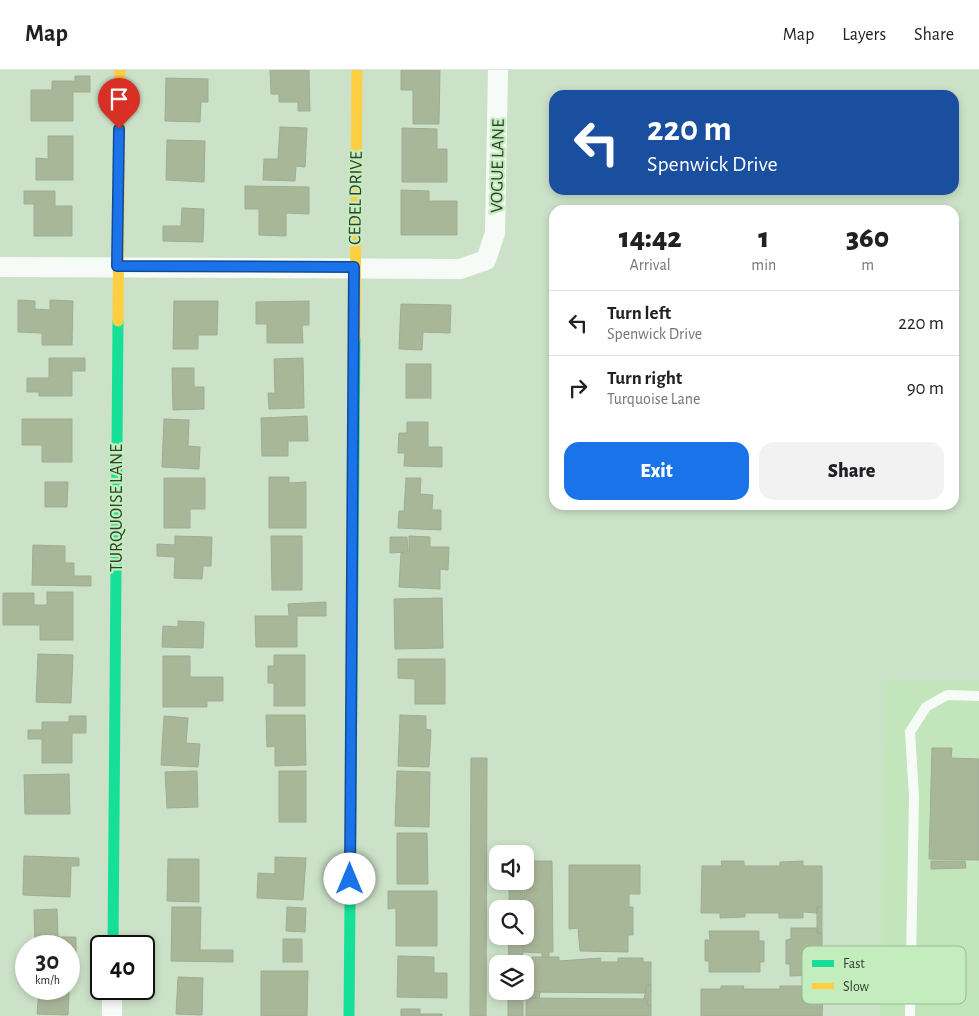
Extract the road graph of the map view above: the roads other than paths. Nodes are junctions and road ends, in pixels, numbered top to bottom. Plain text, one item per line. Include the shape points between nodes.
1 (120, 70) edge
2 (357, 70) edge
3 (498, 70) edge
4 (117, 266) junction
5 (0, 267) edge
6 (354, 267) junction
7 (979, 696) edge
8 (113, 935) edge
9 (911, 946) edge
10 (112, 1000) edge
11 (112, 1016) edge
12 (349, 1016) edge

1 - 4 street, TURQUOISE LANE
2 - 6 street, CEDEL DRIVE
3 - 6 street, VOGUE LANE via 496,233 486,260 460,269
4 - 5 street
4 - 6 street
4 - 8 street, TURQUOISE LANE
6 - 12 street, CEDEL DRIVE
7 - 9 lane via 947,695 926,707 910,732 914,796
10 - 11 street

